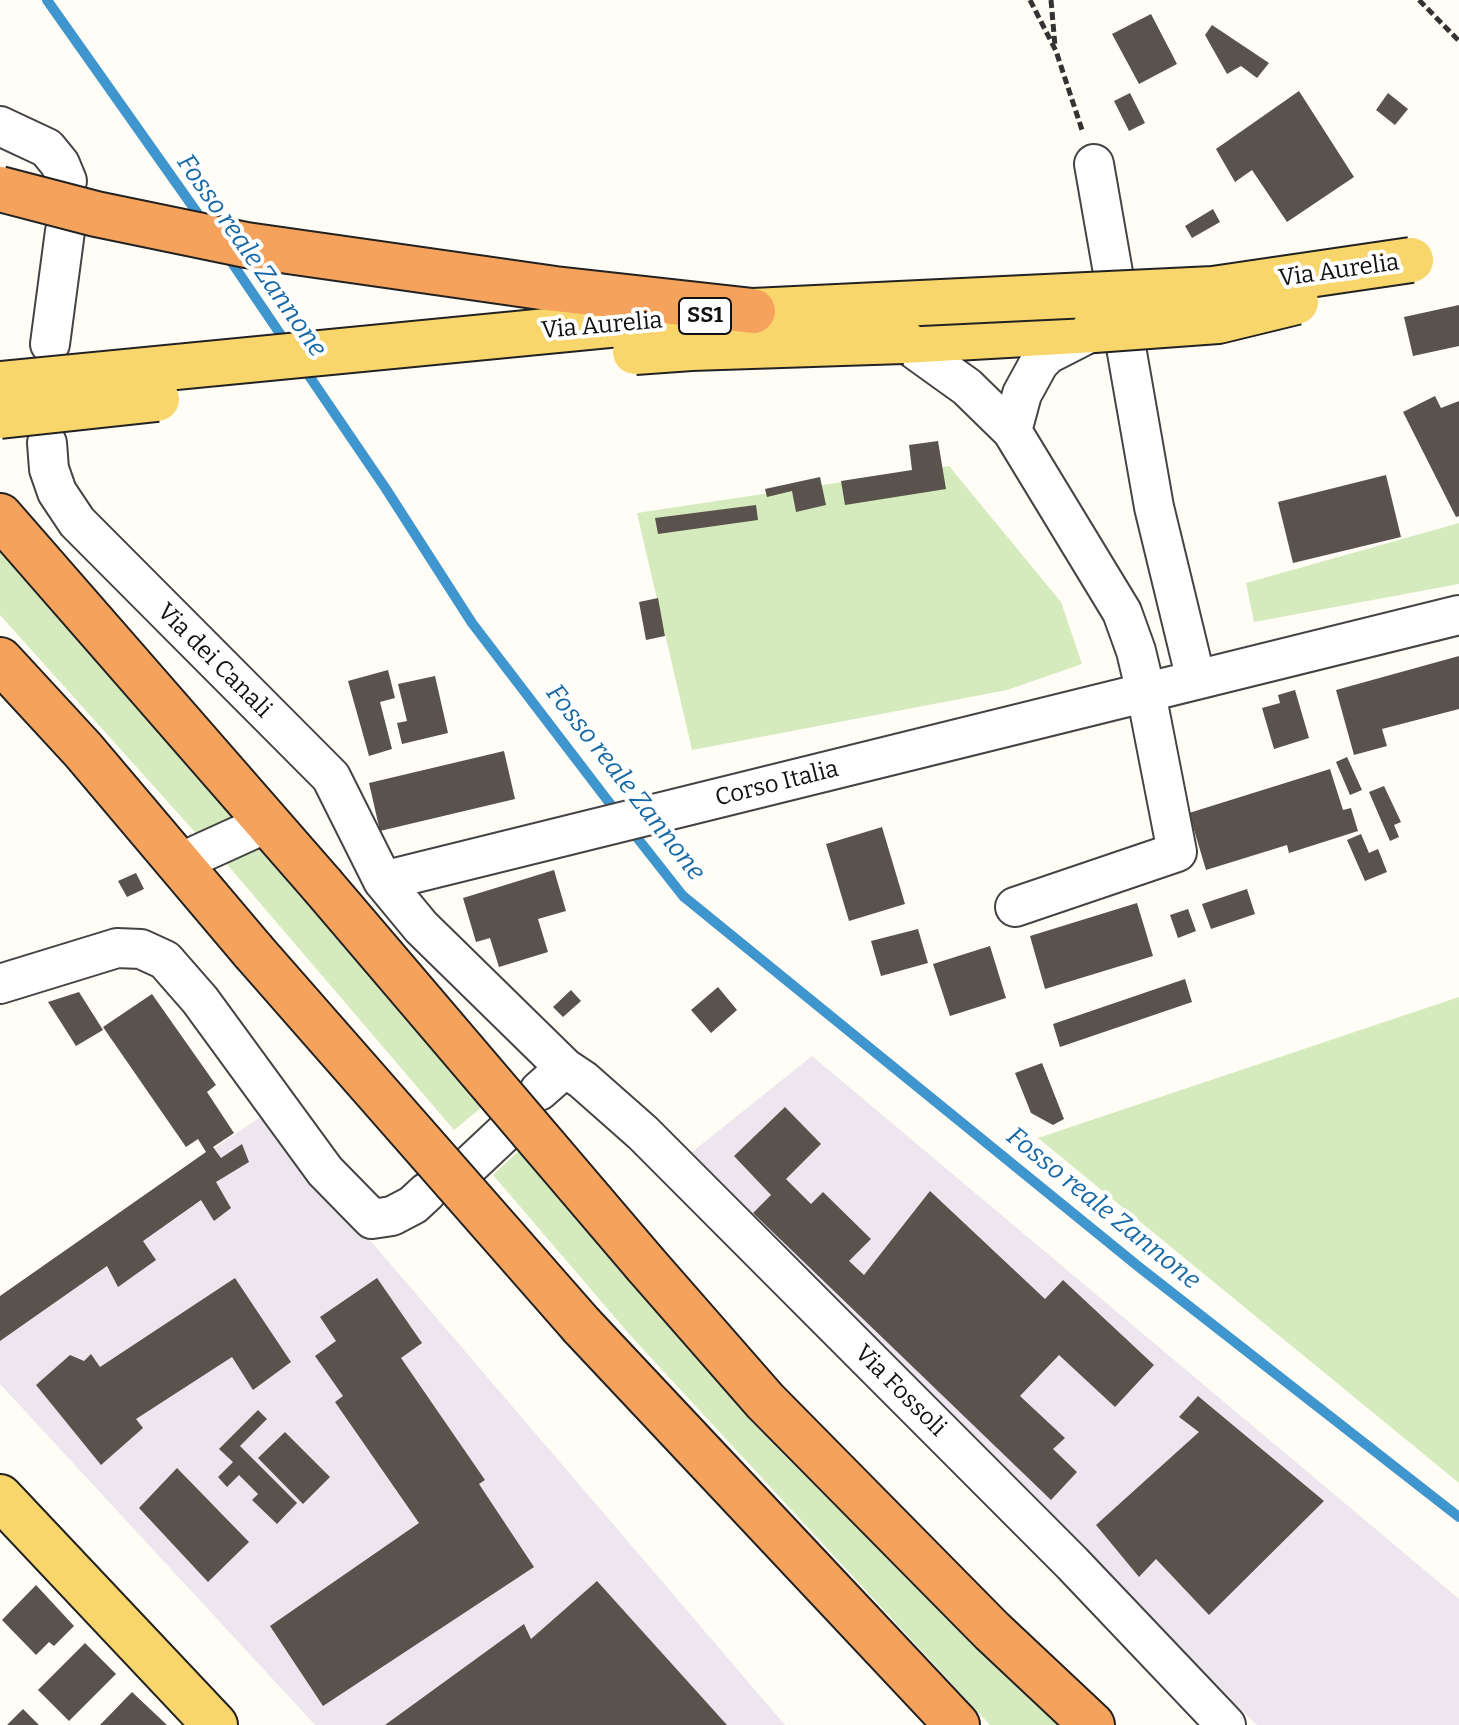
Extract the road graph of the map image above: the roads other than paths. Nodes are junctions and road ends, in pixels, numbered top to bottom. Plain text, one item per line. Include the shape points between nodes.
1 (0, 126) edge
2 (1094, 164) road end
3 (67, 181) dead end
4 (0, 189) edge
5 (65, 231) dead end
6 (753, 311) junction
7 (1094, 330) junction
8 (903, 341) junction
9 (50, 344) dead end
10 (13, 415) edge
11 (1012, 431) junction
12 (0, 516) edge
13 (1459, 615) edge
14 (0, 660) edge
15 (1196, 680) junction
16 (1146, 693) junction
17 (267, 823) junction
18 (179, 863) junction
19 (383, 881) junction
20 (1015, 907) dead end
21 (0, 984) edge
22 (541, 1092) junction
23 (440, 1186) junction
24 (0, 1497) edge
25 (215, 1725) edge
26 (957, 1725) edge
27 (1092, 1725) edge
28 (1226, 1725) edge

1 - 3 street via 47,148
2 - 15 street via 1154,507
4 - 6 highway, bridge via 246,245
5 - 9 street
6 - 7 main road, Via Aurelia / SS1, bridge via 1213,289 1411,260 1287,305 1218,321
6 - 10 main road, Via Aurelia / SS1, bridge
7 - 8 main road, Via Aurelia / SS1
7 - 11 street via 1048,354 1031,373
8 - 10 main road, Via Aurelia / SS1, bridge via 691,348 452,367
8 - 11 street via 967,387
10 - 19 street, Via dei Canali via 77,522 331,777
11 - 16 street via 1122,612
12 - 17 highway
13 - 15 street, Corso Italia
14 - 18 highway
15 - 16 street, Corso Italia
16 - 19 street, Corso Italia
16 - 20 street via 1177,852
17 - 18 street
17 - 22 highway, bridge via 322,885
18 - 23 highway, bridge
19 - 22 street
21 - 23 street via 117,948 141,949 165,960 325,1171 372,1219 392,1216
22 - 23 street
22 - 27 highway, bridge via 646,1265 765,1401
22 - 28 street, Via Fossoli via 583,1080 643,1133
23 - 26 highway, bridge via 582,1326
24 - 25 main road

